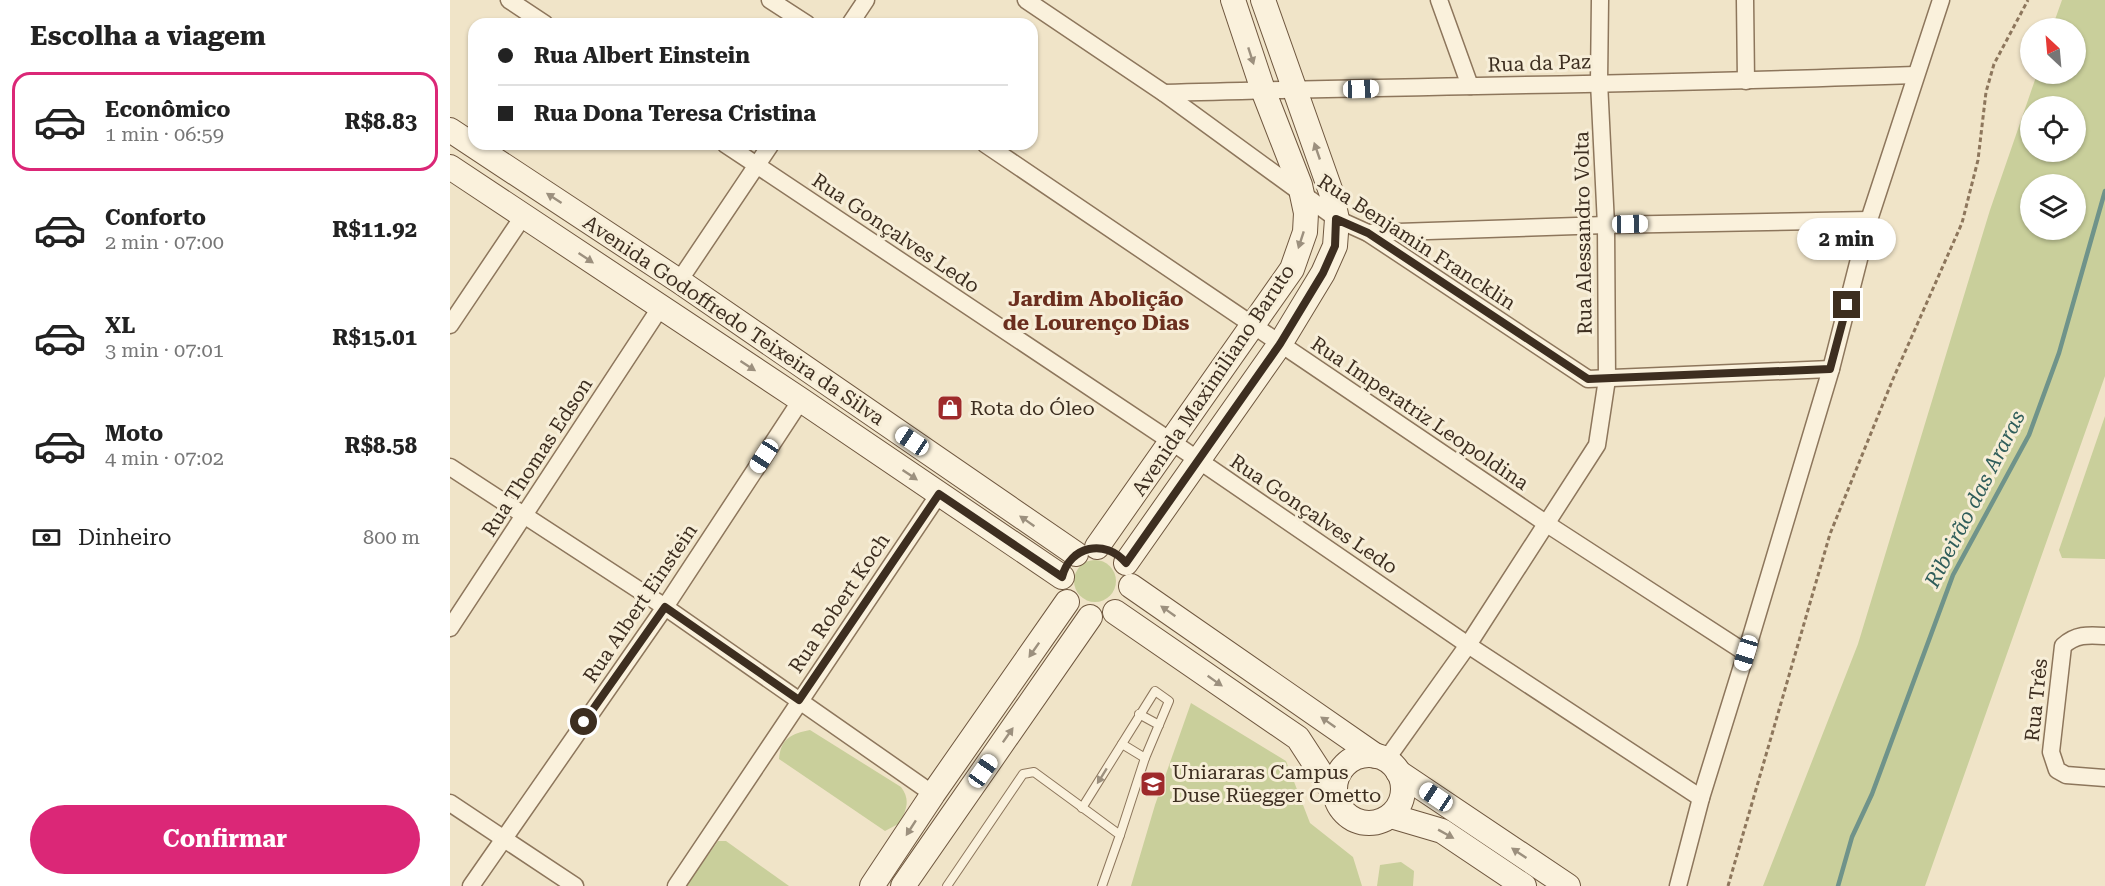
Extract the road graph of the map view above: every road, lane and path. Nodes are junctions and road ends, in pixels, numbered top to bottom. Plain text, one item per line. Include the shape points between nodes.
1 (509, 0) edge
2 (770, 0) edge
3 (866, 0) edge
4 (1026, 0) edge
5 (1233, 0) edge
6 (1263, 0) edge
7 (1439, 0) edge
8 (1600, 0) edge
9 (1745, 0) edge
10 (1941, 0) edge
11 (2028, 0) edge
12 (536, 18) edge
13 (798, 18) edge
14 (854, 18) edge
15 (1915, 75) junction
16 (1746, 81) junction
17 (1599, 82) junction
18 (1470, 86) junction
19 (1263, 90) junction
20 (1296, 91) junction
21 (1164, 93) junction
22 (450, 130) edge
23 (468, 142) edge
24 (480, 150) edge
25 (734, 150) edge
26 (767, 150) edge
27 (994, 150) edge
28 (757, 166) junction
29 (450, 167) edge
30 (1302, 192) junction
31 (524, 215) junction
32 (1336, 219) junction
33 (1869, 220) junction
34 (1606, 225) junction
35 (1368, 233) junction
36 (679, 281) junction
37 (660, 308) junction
38 (450, 325) edge
39 (1251, 325) junction
40 (1280, 344) junction
41 (1830, 369) junction
42 (1607, 379) junction
43 (801, 400) junction
44 (1172, 442) junction
45 (1198, 461) junction
46 (450, 468) edge
47 (939, 494) junction
48 (523, 517) junction
49 (1547, 524) junction
50 (1086, 551) junction
51 (1129, 574) junction
52 (1062, 577) junction
53 (1067, 602) junction
54 (665, 607) junction
55 (1115, 612) junction
56 (1090, 617) junction
57 (450, 628) edge
58 (2105, 636) edge
59 (1468, 645) junction
60 (1746, 653) junction
61 (799, 700) junction
62 (1139, 714) junction
63 (1159, 725) junction
64 (1122, 744) junction
65 (1145, 758) junction
66 (1387, 762) junction
67 (2105, 778) edge
68 (933, 794) junction
69 (1335, 795) junction
70 (1701, 798) junction
71 (450, 803) edge
72 (1082, 808) junction
73 (1391, 816) junction
74 (1120, 834) junction
75 (503, 837) junction
76 (471, 886) edge
77 (575, 886) edge
78 (676, 886) edge
79 (872, 886) edge
80 (903, 886) edge
81 (947, 886) edge
82 (1102, 886) edge
83 (1524, 886) edge
84 (1568, 886) edge
85 (1678, 886) edge
86 (1728, 886) edge

1 - 12 street
2 - 13 street
3 - 14 street
4 - 21 street, Rua Benjamin Francklin
5 -> 19 street, Avenida Maximiliano Baruto
6 - 20 street
7 - 18 street
8 - 17 street, Rua Alessandro Volta
9 - 16 street
10 - 15 street
11 - 86 path via 1994,64 1986,92 1978,160 1962,223 1830,534
15 - 16 street, Rua da Paz
15 - 33 street
16 - 17 street, Rua da Paz
17 - 18 street, Rua da Paz
17 - 34 street, Rua Alessandro Volta
18 - 20 street, Rua da Paz
19 - 20 street, Rua da Paz
19 - 21 street, Rua da Paz
19 - 30 street, Avenida Maximiliano Baruto
32 -> 20 street via 1331,192
21 - 30 street, Rua Benjamin Francklin
23 -> 22 street, Avenida Godoffredo Teixeira da Silva
36 -> 24 street, Avenida Godoffredo Teixeira da Silva
25 - 28 street, Rua Gonçalves Ledo
26 - 28 street
27 - 39 street, Rua Imperatriz Leopoldina
28 - 36 street
28 - 44 street, Rua Gonçalves Ledo
29 - 31 street, Avenida Godoffredo Teixeira da Silva
30 - 32 street, Rua Benjamin Francklin
30 -> 39 street, Avenida Maximiliano Baruto via 1305,232 1292,269
31 -> 37 street, Avenida Godoffredo Teixeira da Silva
31 - 38 street
32 - 35 street, Rua Benjamin Francklin
32 - 40 street via 1335,246 1323,273
33 - 34 street
33 - 41 street
34 - 35 street
34 - 42 street, Rua Alessandro Volta
35 - 42 street, Rua Benjamin Francklin via 1588,379
50 -> 36 street, Avenida Godoffredo Teixeira da Silva
37 -> 43 street, Avenida Godoffredo Teixeira da Silva
37 - 48 street, Rua Thomas Edson
39 - 40 street, Rua Imperatriz Leopoldina
39 - 44 street, Avenida Maximiliano Baruto
40 - 45 street
40 - 49 street, Rua Imperatriz Leopoldina
41 - 42 street, Rua Benjamin Francklin
41 - 60 street
42 - 49 street, Rua Alessandro Volta via 1597,445
43 -> 47 street, Avenida Godoffredo Teixeira da Silva
43 - 54 street, Rua Albert Einstein
44 - 45 street, Rua Gonçalves Ledo
44 - 50 street, Avenida Maximiliano Baruto
45 - 51 street
45 - 59 street, Rua Gonçalves Ledo
46 - 48 street
47 - 52 street, Avenida Godoffredo Teixeira da Silva
47 - 61 street, Rua Robert Koch
48 - 54 street
48 - 57 street, Rua Thomas Edson
49 - 59 street, Rua Alessandro Volta
49 - 60 street, Rua Imperatriz Leopoldina
50 - 51 street via 1113,552
50 - 52 street via 1066,564
51 - 55 street via 1126,601
66 -> 51 street
52 - 53 street
53 - 56 street
53 -> 68 street
54 - 61 street
54 - 75 street, Rua Albert Einstein
55 - 56 street
55 -> 69 street via 1298,738
80 -> 56 street
58 - 67 street, Rua Três via 2086,634 2071,638 2063,646 2051,752 2057,770 2066,775
59 - 66 street, Rua Alessandro Volta
59 - 70 street, Rua Gonçalves Ledo
60 - 70 street
61 - 68 street
61 - 78 street, Rua Robert Koch
62 - 63 lane
62 - 63 lane via 1155,691 1169,701
62 - 64 lane
63 - 65 lane
64 - 65 lane
64 -> 72 lane
65 - 74 lane
66 - 69 street via 1366,755 1355,758 1339,772
66 - 73 street via 1403,786 1398,807
84 -> 66 street
68 -> 79 street
69 - 73 street via 1346,815 1357,821 1368,824
70 - 85 street
71 - 75 street
72 - 74 lane
72 - 81 lane via 1034,772 1023,774
73 -> 83 street via 1442,831
74 - 82 lane
75 - 76 street, Rua Albert Einstein
75 - 77 street

